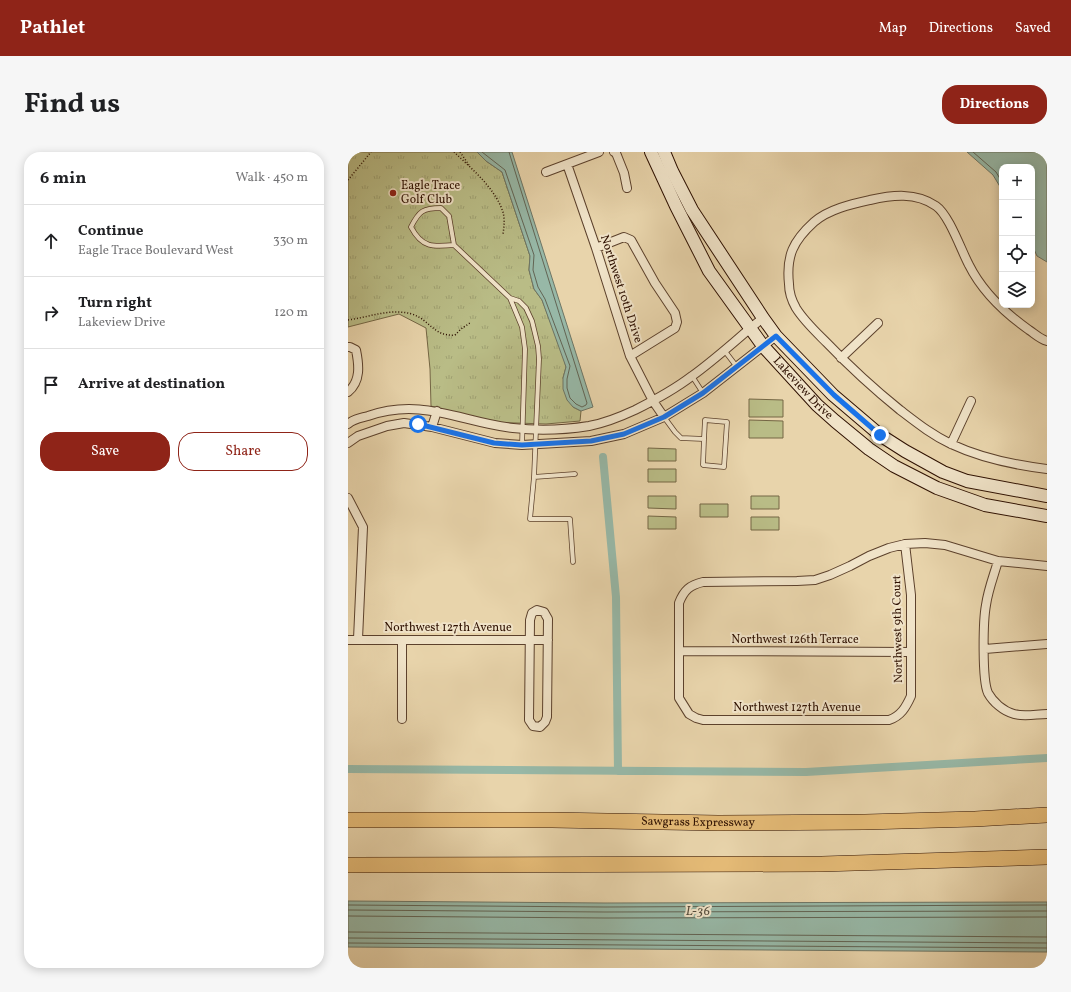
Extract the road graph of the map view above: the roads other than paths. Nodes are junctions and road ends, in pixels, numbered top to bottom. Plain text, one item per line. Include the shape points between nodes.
1 (598, 152) edge
2 (614, 152) edge
3 (651, 152) edge
4 (664, 152) edge
5 (567, 164) junction
6 (546, 172) dead end
7 (627, 188) dead end
8 (454, 245) junction
9 (596, 248) junction
10 (510, 298) junction
11 (762, 318) junction
12 (878, 323) dead end
13 (749, 329) junction
14 (776, 336) junction
15 (1047, 341) edge
16 (763, 346) junction
17 (348, 347) edge
18 (724, 350) junction
19 (630, 356) junction
20 (841, 358) junction
21 (737, 366) junction
22 (692, 376) junction
23 (348, 392) edge
24 (703, 393) junction
25 (653, 401) junction
26 (971, 401) dead end
27 (437, 411) junction
28 (664, 417) junction
29 (348, 424) edge
30 (432, 427) junction
31 (522, 428) junction
32 (536, 430) junction
33 (704, 439) junction
34 (348, 443) edge
35 (951, 444) junction
36 (522, 445) junction
37 (536, 445) junction
38 (905, 452) junction
39 (894, 466) junction
40 (1047, 469) edge
41 (575, 474) dead end
42 (534, 477) junction
43 (1047, 496) edge
44 (348, 498) edge
45 (1047, 516) edge
46 (905, 544) junction
47 (998, 561) junction
48 (573, 562) dead end
49 (1047, 566) edge
50 (358, 639) junction
51 (348, 640) edge
52 (402, 640) junction
53 (530, 640) junction
54 (548, 640) junction
55 (1047, 644) edge
56 (985, 649) junction
57 (680, 651) junction
58 (911, 652) junction
59 (903, 711) joint
60 (1047, 714) edge
61 (402, 719) dead end
62 (1047, 815) edge
63 (348, 820) edge
64 (1047, 857) edge
65 (348, 865) edge

1 - 5 street
2 - 7 street
3 - 13 street, Lakeview Drive via 710,271
4 - 11 street, Lakeview Drive via 692,210
5 - 6 street
5 - 9 street, Northwest 10th Drive
8 - 8 lane via 449,216 441,208 427,208 416,216 411,227 425,244 435,247
8 - 10 lane
9 - 19 street, Northwest 10th Drive
9 - 19 street via 624,237 631,240 675,313 675,328
10 - 31 lane via 522,327 525,349
10 - 32 lane via 519,301 526,308 536,333 539,359
11 - 13 street
11 - 14 street, Lakeview Drive
12 - 20 street
13 - 16 street, Lakeview Drive
13 - 18 street
14 - 16 street
14 - 38 street, Lakeview Drive via 834,395 880,435
15 - 20 street via 1013,319 990,296 970,267 937,207 907,196 888,196 846,206 818,218 802,233 791,250 787,270 789,291 796,308
16 - 21 street
16 - 39 street, Lakeview Drive via 817,405 864,446
17 - 23 street via 356,350 358,376
18 - 21 lane
18 - 22 street
19 - 25 street, Northwest 10th Drive
20 - 35 street via 880,394 928,432
21 - 24 street
22 - 24 lane
22 - 25 street
24 - 28 street
25 - 28 street, Northwest 10th Drive
25 - 32 street via 619,417 590,426
26 - 35 street
27 - 29 street via 396,409 378,412
27 - 30 street
27 - 31 street via 485,423
28 - 33 lane via 681,438
28 - 37 street via 624,434 591,441
30 - 34 street via 404,423 387,426 358,436
30 - 36 street via 494,443
31 - 32 street
31 - 36 lane
32 - 37 lane
33 - 33 lane via 705,420 727,422 724,467 703,465
35 - 40 street via 985,457 1026,467
36 - 37 street
37 - 42 lane
38 - 39 street
38 - 43 street, Lakeview Drive via 943,472 967,481
39 - 45 street, Lakeview Drive via 936,488 985,505
41 - 42 lane
42 - 48 lane via 530,519 570,519
44 - 50 street via 363,527
46 - 47 street via 945,545
46 - 57 street via 889,548 814,580 694,584 688,588 680,603
46 - 58 street, Northwest 9th Court via 912,595
47 - 49 street
47 - 56 street via 986,604
50 - 51 street, Northwest 127th Avenue
50 - 52 street, Northwest 127th Avenue
52 - 53 street, Northwest 127th Avenue
52 - 61 street
53 - 54 street, Northwest 127th Avenue
53 - 54 street via 530,620 532,613 537,610 544,612 548,619
53 - 54 street via 529,720 534,726 540,727 547,717
55 - 56 street
56 - 60 street via 985,680 988,693 998,705 1013,714
57 - 58 street, Northwest 126th Terrace
57 - 59 street, Northwest 127th Avenue via 680,698 689,714 703,720 889,720
58 - 59 street, Northwest 9th Court via 911,696
62 - 63 highway, Sawgrass Expressway via 857,822 718,823
64 - 65 highway via 822,864

